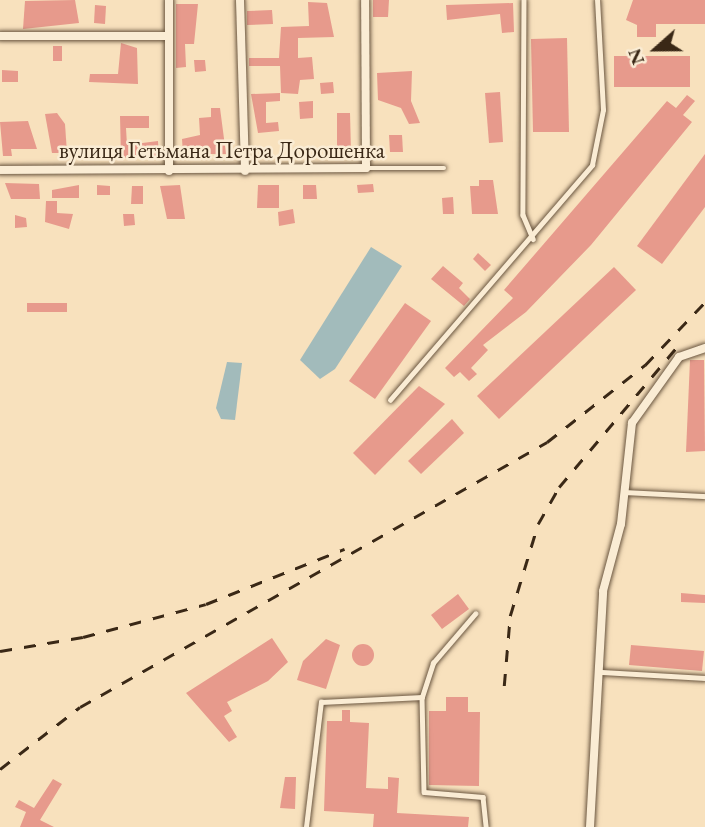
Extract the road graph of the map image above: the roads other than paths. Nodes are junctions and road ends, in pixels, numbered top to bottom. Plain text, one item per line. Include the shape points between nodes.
1 (169, 0) edge
2 (240, 0) edge
3 (365, 0) edge
4 (524, 0) edge
5 (597, 0) edge
6 (0, 36) edge
7 (168, 36) junction
8 (366, 168) junction
9 (444, 168) dead end
10 (0, 170) edge
11 (169, 171) junction
12 (245, 171) junction
13 (533, 239) junction
14 (705, 348) edge
15 (390, 400) dead end
16 (626, 492) junction
17 (705, 496) edge
18 (475, 614) dead end
19 (602, 672) junction
20 (705, 678) edge
21 (422, 697) junction
22 (306, 827) edge
23 (486, 827) edge
24 (590, 827) edge

1 - 7 street
2 - 12 street
3 - 8 street
4 - 13 lane via 523,215
5 - 13 lane via 600,149
6 - 7 street
7 - 11 street
8 - 9 lane, вулиця Гетьмана Петра Дорошенка
8 - 12 street, вулиця Гетьмана Петра Дорошенка
10 - 11 street, вулиця Гетьмана Петра Дорошенка
11 - 12 street, вулиця Гетьмана Петра Дорошенка
13 - 15 lane
14 - 16 street via 679,357 632,423
16 - 17 lane
16 - 19 street via 603,591
18 - 21 lane via 433,663
19 - 20 lane
19 - 24 street
21 - 22 lane via 321,702
21 - 23 lane via 424,792 483,797

